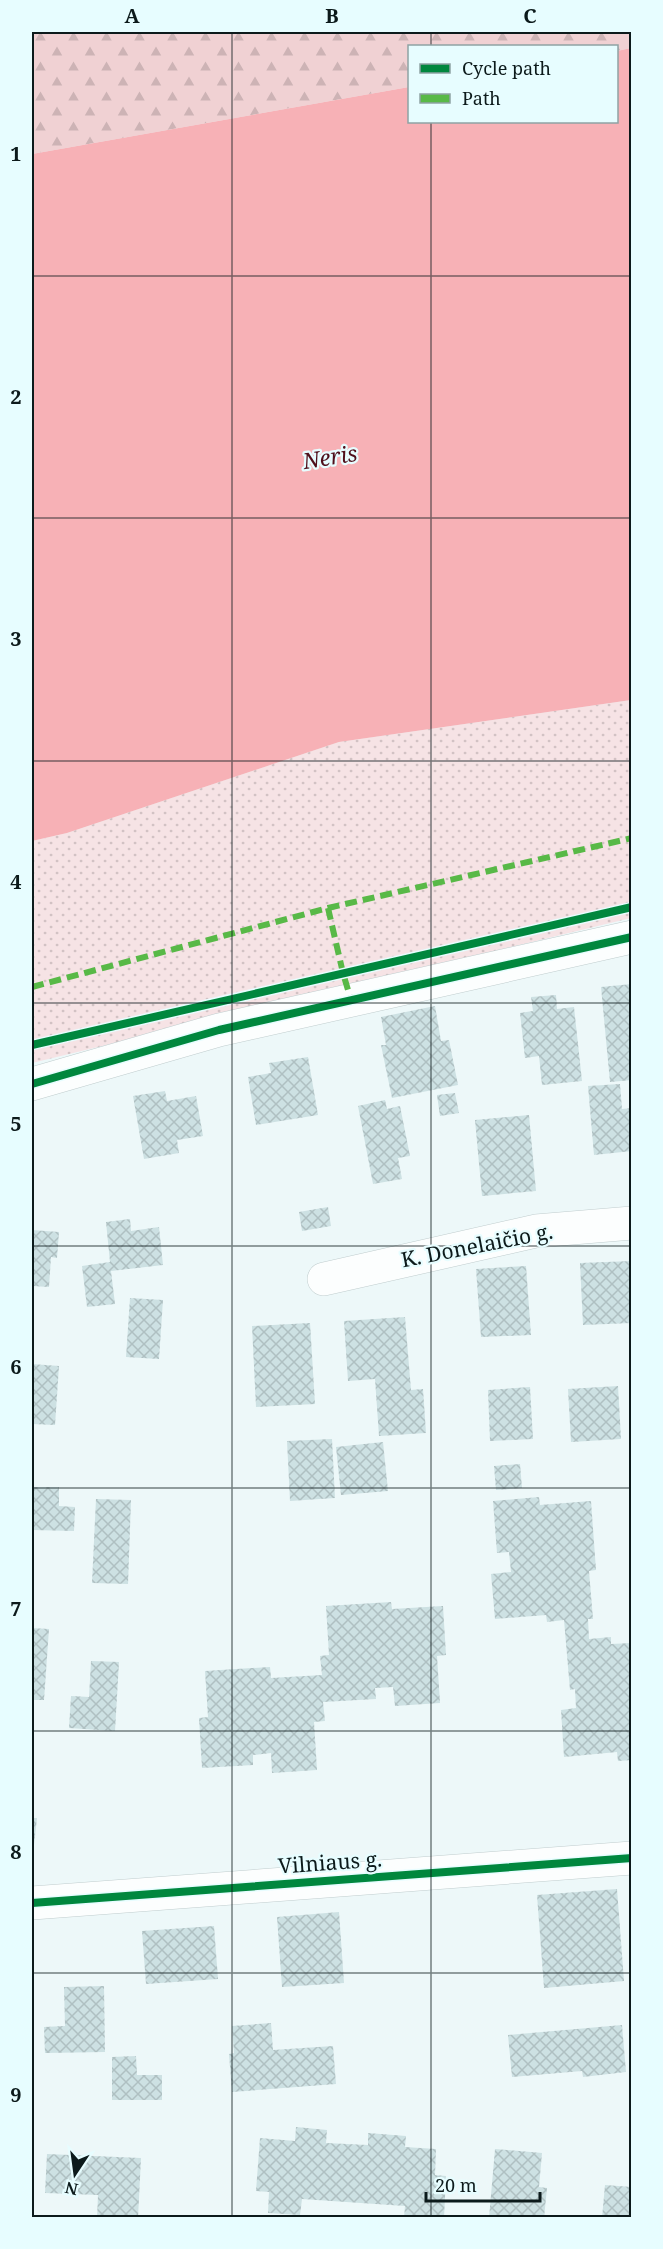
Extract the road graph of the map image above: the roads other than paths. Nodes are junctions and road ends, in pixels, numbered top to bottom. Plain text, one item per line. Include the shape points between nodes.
1 (632, 937) edge
2 (32, 1084) edge
3 (632, 1223) edge
4 (324, 1279) dead end
5 (632, 1858) edge
6 (32, 1903) edge

1 - 2 street via 219,1030
3 - 4 street, K. Donelaičio g. via 536,1231
5 - 6 street, Vilniaus g.

